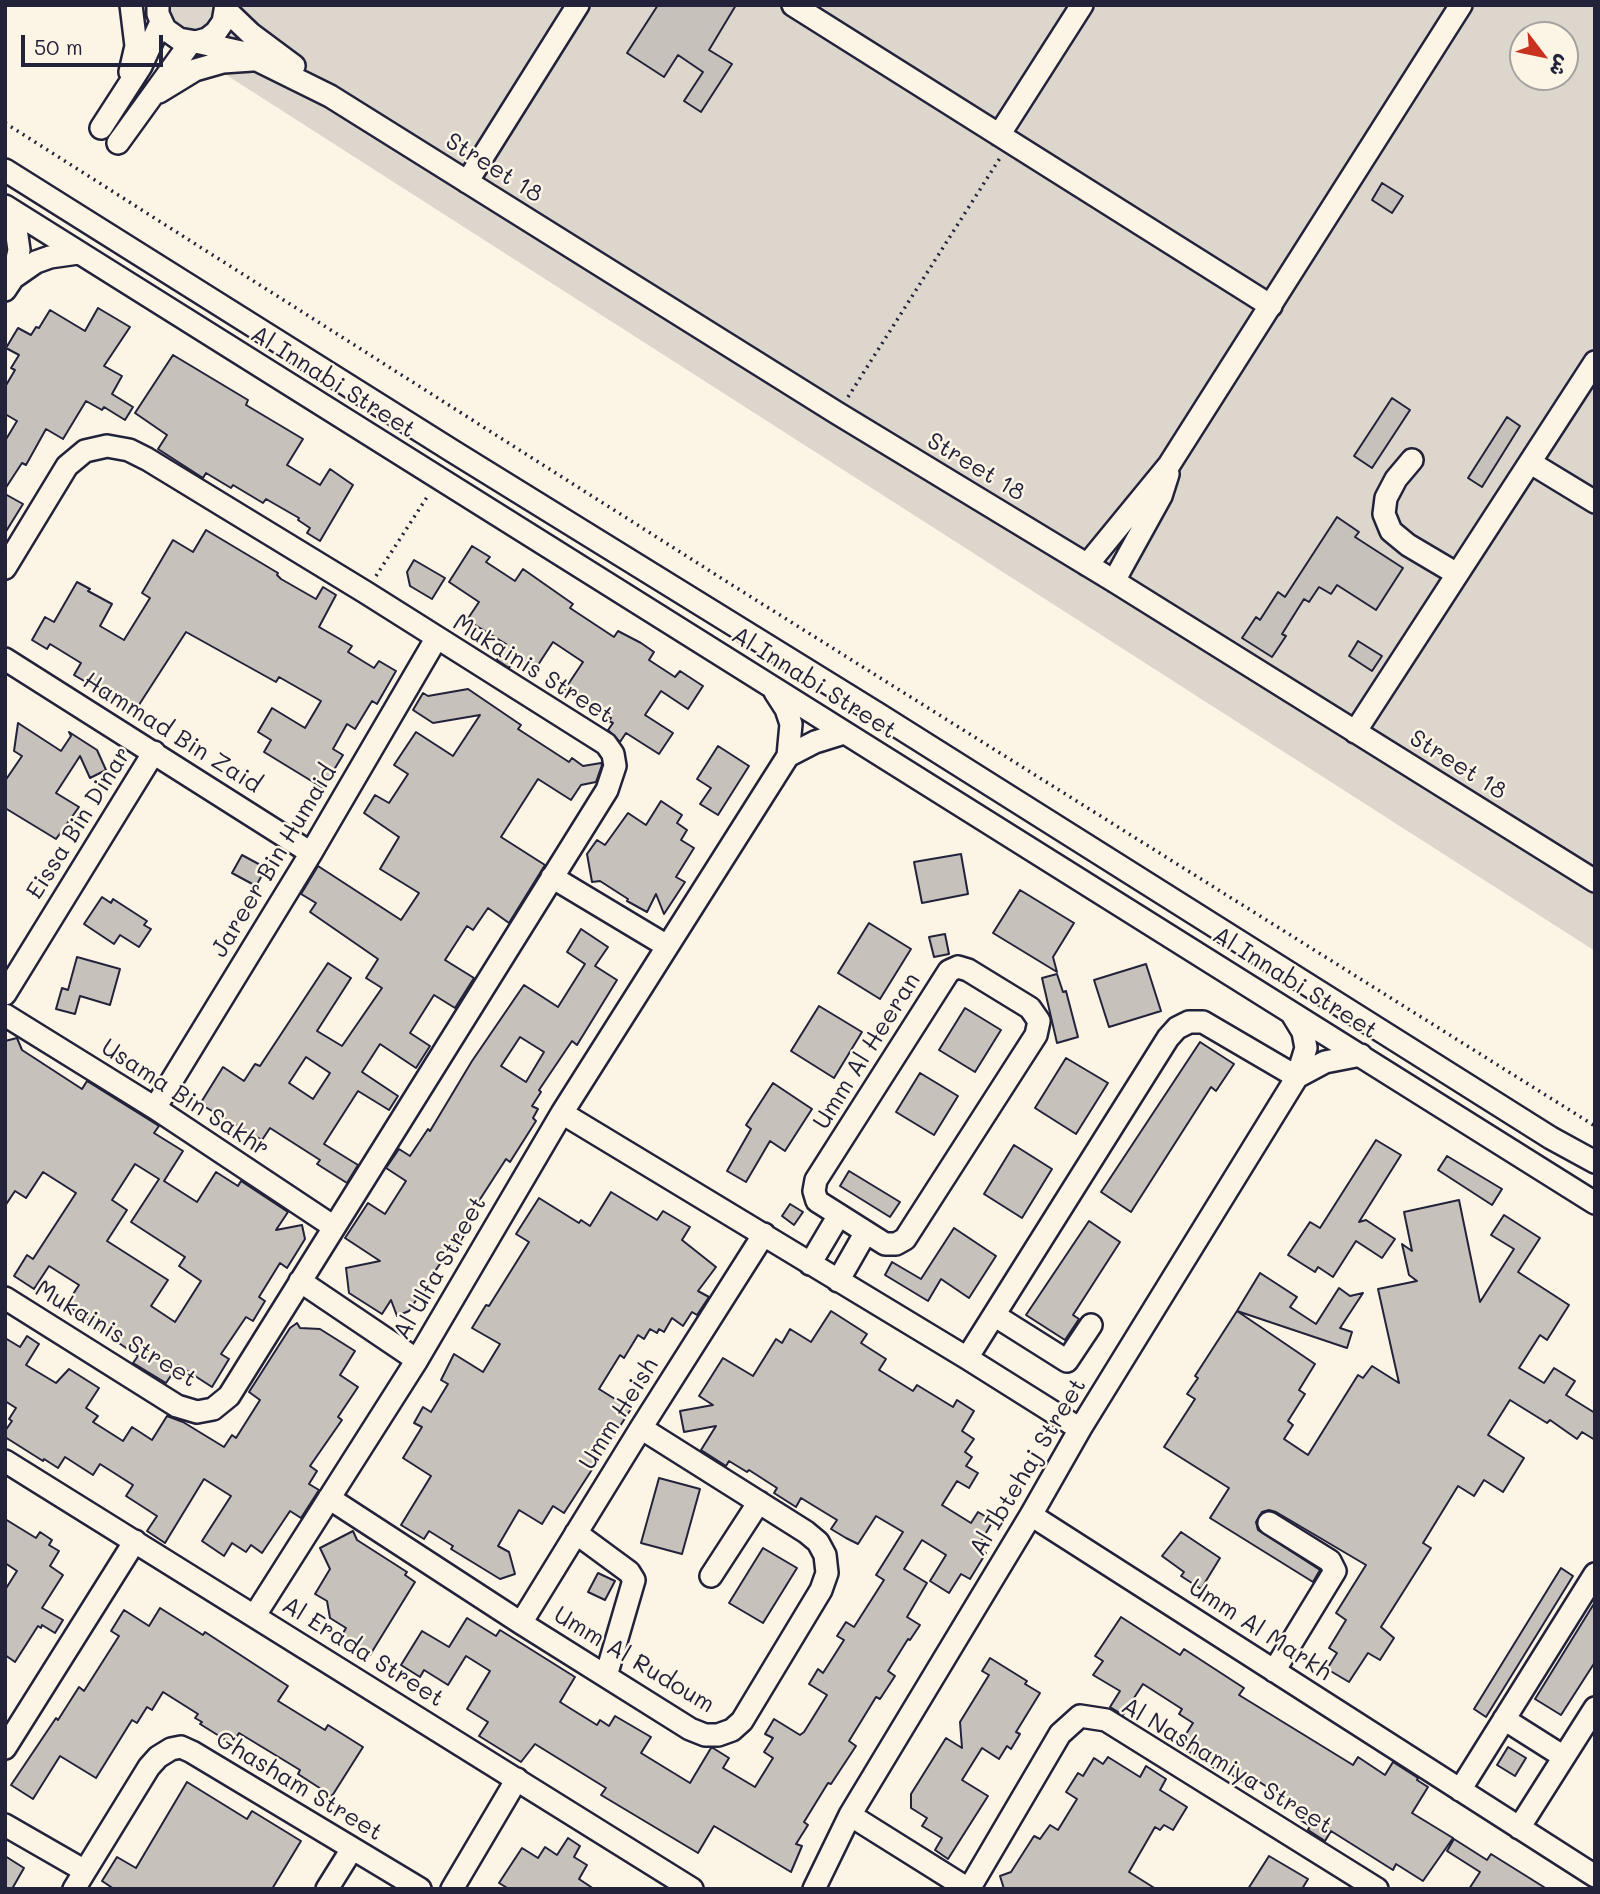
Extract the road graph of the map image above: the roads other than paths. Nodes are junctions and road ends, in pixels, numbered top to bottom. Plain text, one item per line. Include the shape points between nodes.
1 (131, 5) edge
2 (578, 5) edge
3 (793, 5) edge
4 (1082, 5) edge
5 (1461, 5) edge
6 (227, 8) edge
7 (158, 11) edge
8 (193, 42) junction
9 (260, 60) junction
10 (128, 85) junction
11 (330, 96) junction
12 (146, 102) junction
13 (101, 128) dead end
14 (1004, 139) junction
15 (118, 143) dead end
16 (5, 170) edge
17 (467, 182) junction
18 (7, 207) edge
19 (78, 253) junction
20 (9, 284) edge
21 (1270, 306) junction
22 (1595, 362) edge
23 (1412, 460) dead end
24 (1531, 463) junction
25 (1169, 465) junction
26 (1595, 502) edge
27 (1087, 565) junction
28 (5, 568) edge
29 (1457, 575) junction
30 (1114, 581) junction
31 (436, 639) junction
32 (5, 659) edge
33 (772, 687) junction
34 (1355, 732) junction
35 (844, 733) junction
36 (154, 752) junction
37 (788, 756) junction
38 (311, 853) junction
39 (552, 877) junction
40 (1595, 881) edge
41 (667, 946) junction
42 (5, 993) edge
43 (1290, 1011) junction
44 (5, 1015) edge
45 (1361, 1055) junction
46 (1297, 1077) junction
47 (155, 1108) junction
48 (562, 1113) junction
49 (1595, 1162) edge
50 (1595, 1203) edge
51 (839, 1215) junction
52 (334, 1227) junction
53 (866, 1232) junction
54 (764, 1234) junction
55 (810, 1264) junction
56 (300, 1281) junction
57 (838, 1282) junction
58 (5, 1298) edge
59 (994, 1315) junction
60 (1091, 1325) dead end
61 (967, 1358) junction
62 (417, 1360) junction
63 (640, 1427) junction
64 (1080, 1429) junction
65 (5, 1461) edge
66 (329, 1498) junction
67 (759, 1502) junction
68 (1031, 1515) junction
69 (1269, 1523) dead end
70 (576, 1533) junction
71 (135, 1541) junction
72 (1595, 1574) edge
73 (711, 1576) dead end
74 (255, 1615) junction
75 (521, 1623) junction
76 (1274, 1671) junction
77 (606, 1676) junction
78 (1595, 1708) edge
79 (1504, 1719) junction
80 (5, 1748) edge
81 (1564, 1757) junction
82 (517, 1779) junction
83 (1460, 1790) junction
84 (850, 1815) junction
85 (5, 1825) edge
86 (1519, 1828) junction
87 (352, 1849) junction
88 (1595, 1876) edge
89 (79, 1880) edge
90 (327, 1889) edge
91 (420, 1889) edge
92 (452, 1889) edge
93 (692, 1889) edge
94 (814, 1889) edge
95 (968, 1889) edge
96 (1377, 1889) edge

1 - 10 street via 136,46
2 - 17 street
3 - 14 street
4 - 14 street
5 - 21 street
6 - 8 street, Street 18 via 216,32
6 - 11 street, Street 18 via 251,34
7 - 8 street, Street 18 via 172,35
7 - 10 street via 150,48
8 - 9 street, Street 18
8 - 12 street
9 - 11 street, Street 18
9 - 12 street via 223,62 195,70
10 - 13 street
11 - 17 street, Street 18
12 - 15 street
14 - 21 street
16 - 49 street, Al Innabi Street
17 - 27 street, Street 18
18 - 19 street, Al Innabi Street
18 - 20 street via 19,250
19 - 20 street via 36,261
19 - 33 street, Al Innabi Street
21 - 25 street
22 - 24 street
23 - 29 street via 1386,498 1387,522 1408,545
24 - 26 street
24 - 29 street
25 - 27 street
25 - 30 street via 1161,496
27 - 30 street, Street 18
28 - 31 street, Mukainis Street via 67,466 85,451 107,446 148,458
29 - 34 street
30 - 34 street, Street 18
31 - 38 street, Jareer Bin Humaid
31 - 39 street, Mukainis Street via 606,744 613,754 613,778
32 - 36 street, Hammad Bin Zaid
33 - 35 street, Al Innabi Street
33 - 37 street, Al Ulfa Street via 791,724
34 - 40 street, Street 18
35 - 37 street via 815,741
35 - 43 street, Al Innabi Street
36 - 38 street, Hammad Bin Zaid
36 - 42 street, Eissa Bin Dinar
37 - 41 street, Al Ulfa Street
38 - 47 street, Jareer Bin Humaid
39 - 41 street
39 - 52 street, Mukainis Street
41 - 48 street, Al Ulfa Street
43 - 45 street, Al Innabi Street
43 - 46 street, Al Ibtehaj Street via 1305,1040
44 - 47 street, Usama Bin Sakhr
45 - 46 street via 1325,1062
45 - 50 street, Al Innabi Street
46 - 59 street via 1203,1022 1177,1028
46 - 64 street, Al Ibtehaj Street
47 - 52 street, Usama Bin Sakhr
48 - 54 street
48 - 62 street, Al Ulfa Street
51 - 53 street, Umm Al Heeran
51 - 53 street, Umm Al Heeran via 817,1201 816,1180 949,971 958,967 968,970 1030,1008 1039,1021 1036,1035 905,1239 885,1244
51 - 55 street
52 - 56 street, Mukainis Street
53 - 57 street
54 - 55 street
54 - 63 street, Umm Heish
55 - 57 street
56 - 58 street, Mukainis Street via 229,1396 213,1409 197,1412 177,1406
56 - 62 street
57 - 61 street
59 - 60 street via 1067,1361
59 - 61 street
61 - 64 street
62 - 66 street, Al Ulfa Street
63 - 67 street, Umm Al Rudoum
63 - 70 street, Umm Heish
64 - 68 street, Al Ibtehaj Street
65 - 71 street, Al Erada Street
66 - 74 street, Al Ulfa Street
66 - 75 street, Umm Al Rudoum
67 - 73 street
67 - 77 street, Umm Al Rudoum via 818,1542 827,1573 742,1720 732,1730 705,1735
68 - 76 street, Umm Al Markh
68 - 84 street, Al Ibtehaj Street
69 - 76 street via 1330,1561 1335,1571
70 - 75 street, Umm Heish
70 - 77 street via 634,1580
71 - 74 street, Al Erada Street
71 - 80 street
72 - 79 street
74 - 82 street, Al Erada Street
75 - 77 street, Umm Al Rudoum
76 - 83 street, Umm Al Markh
78 - 81 street
79 - 81 street
79 - 83 street
81 - 86 street
82 - 92 street
82 - 93 street, Al Erada Street
83 - 86 street, Umm Al Markh
84 - 94 street, Al Ibtehaj Street
84 - 95 street, Al Nashamiya Street
85 - 89 street, Ghasham Street
86 - 88 street, Umm Al Markh
87 - 89 street, Ghasham Street via 181,1747 158,1757 149,1767
87 - 90 street
87 - 91 street, Ghasham Street
95 - 96 street, Al Nashamiya Street via 1060,1734 1080,1716 1106,1720

